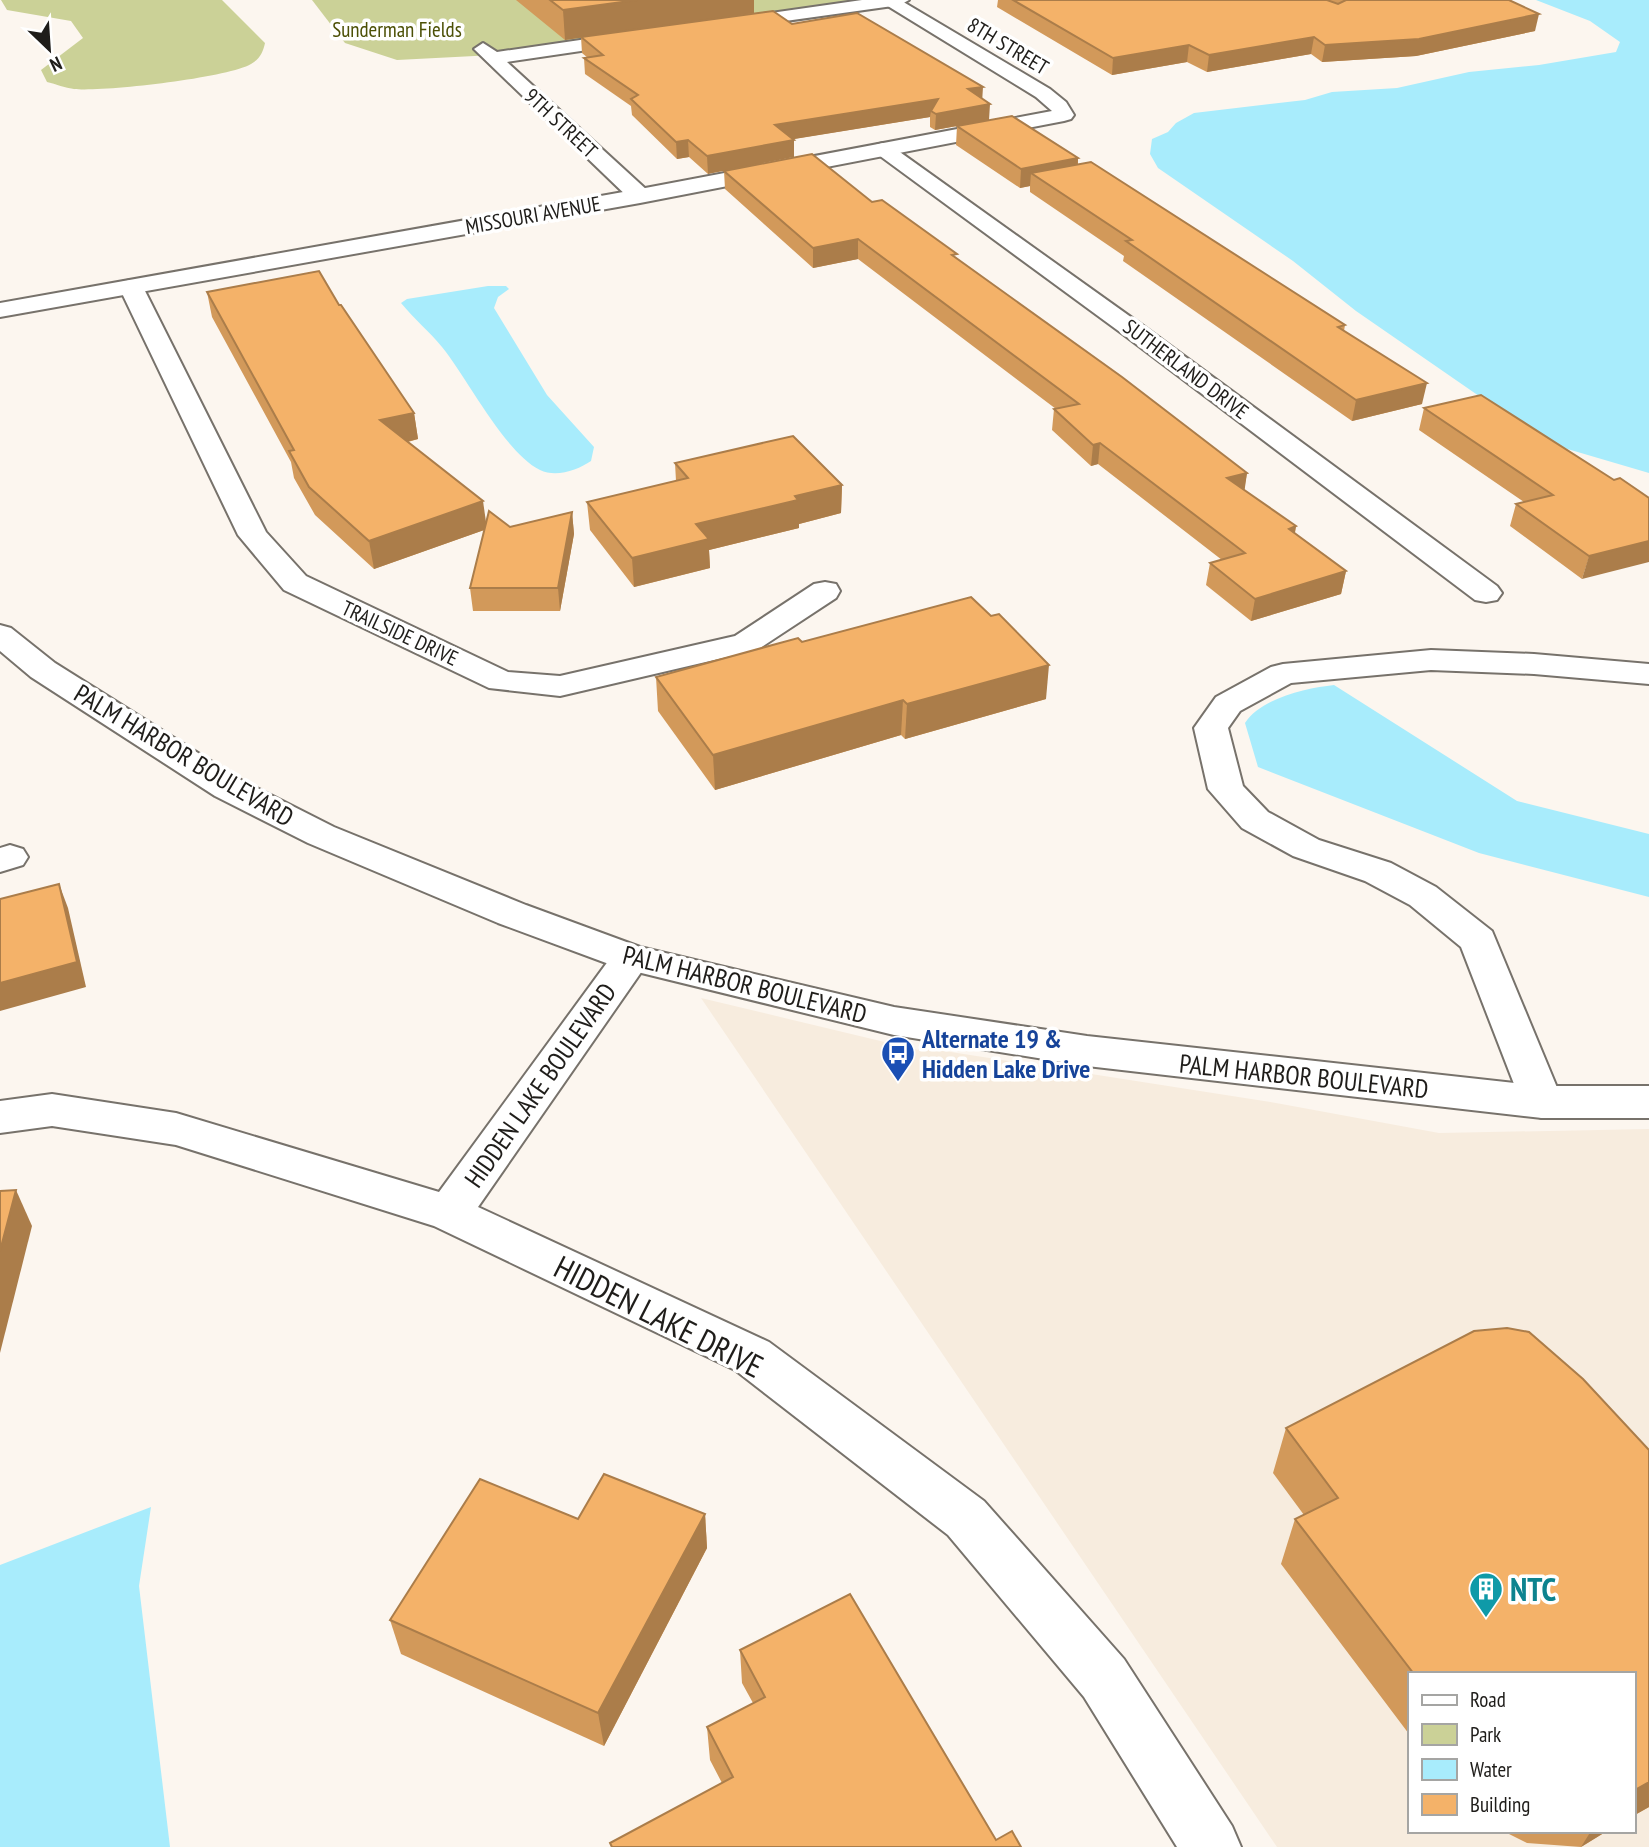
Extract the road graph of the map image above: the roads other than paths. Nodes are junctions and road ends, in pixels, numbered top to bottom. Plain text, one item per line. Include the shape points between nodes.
1 (892, 1) edge
2 (712, 27) edge
3 (657, 35) edge
4 (1064, 115) joint
5 (883, 149) junction
6 (640, 196) junction
7 (131, 287) junction
8 (0, 310) edge
9 (825, 592) dead end
10 (1486, 593) dead end
11 (0, 635) edge
12 (1649, 674) edge
13 (631, 958) junction
14 (1542, 1102) junction
15 (1649, 1102) edge
16 (0, 1117) edge
17 (449, 1213) junction
18 (1211, 1847) edge

1 - 2 street
1 - 4 street, 8TH STREET via 1043,93
3 - 6 street, 9TH STREET via 488,54
4 - 5 street, MISSOURI AVENUE
5 - 6 street, MISSOURI AVENUE
5 - 10 street, SUTHERLAND DRIVE
6 - 7 street, MISSOURI AVENUE
7 - 8 street, MISSOURI AVENUE
7 - 9 street, TRAILSIDE DRIVE via 254,536 295,583 501,681 560,686 746,643
11 - 13 street, PALM HARBOR BOULEVARD via 43,670 263,806 321,835 512,914
12 - 14 street via 1431,660 1283,674 1228,704 1211,728 1226,789 1255,820 1306,848 1378,872 1423,896 1478,940
13 - 14 street, PALM HARBOR BOULEVARD via 894,1021 1087,1051
13 - 17 street, HIDDEN LAKE BOULEVARD
14 - 15 street, PALM HARBOR BOULEVARD
16 - 17 street, HIDDEN LAKE DRIVE via 52,1110 176,1129
17 - 18 street, HIDDEN LAKE DRIVE via 752,1356 966,1518 1104,1678

